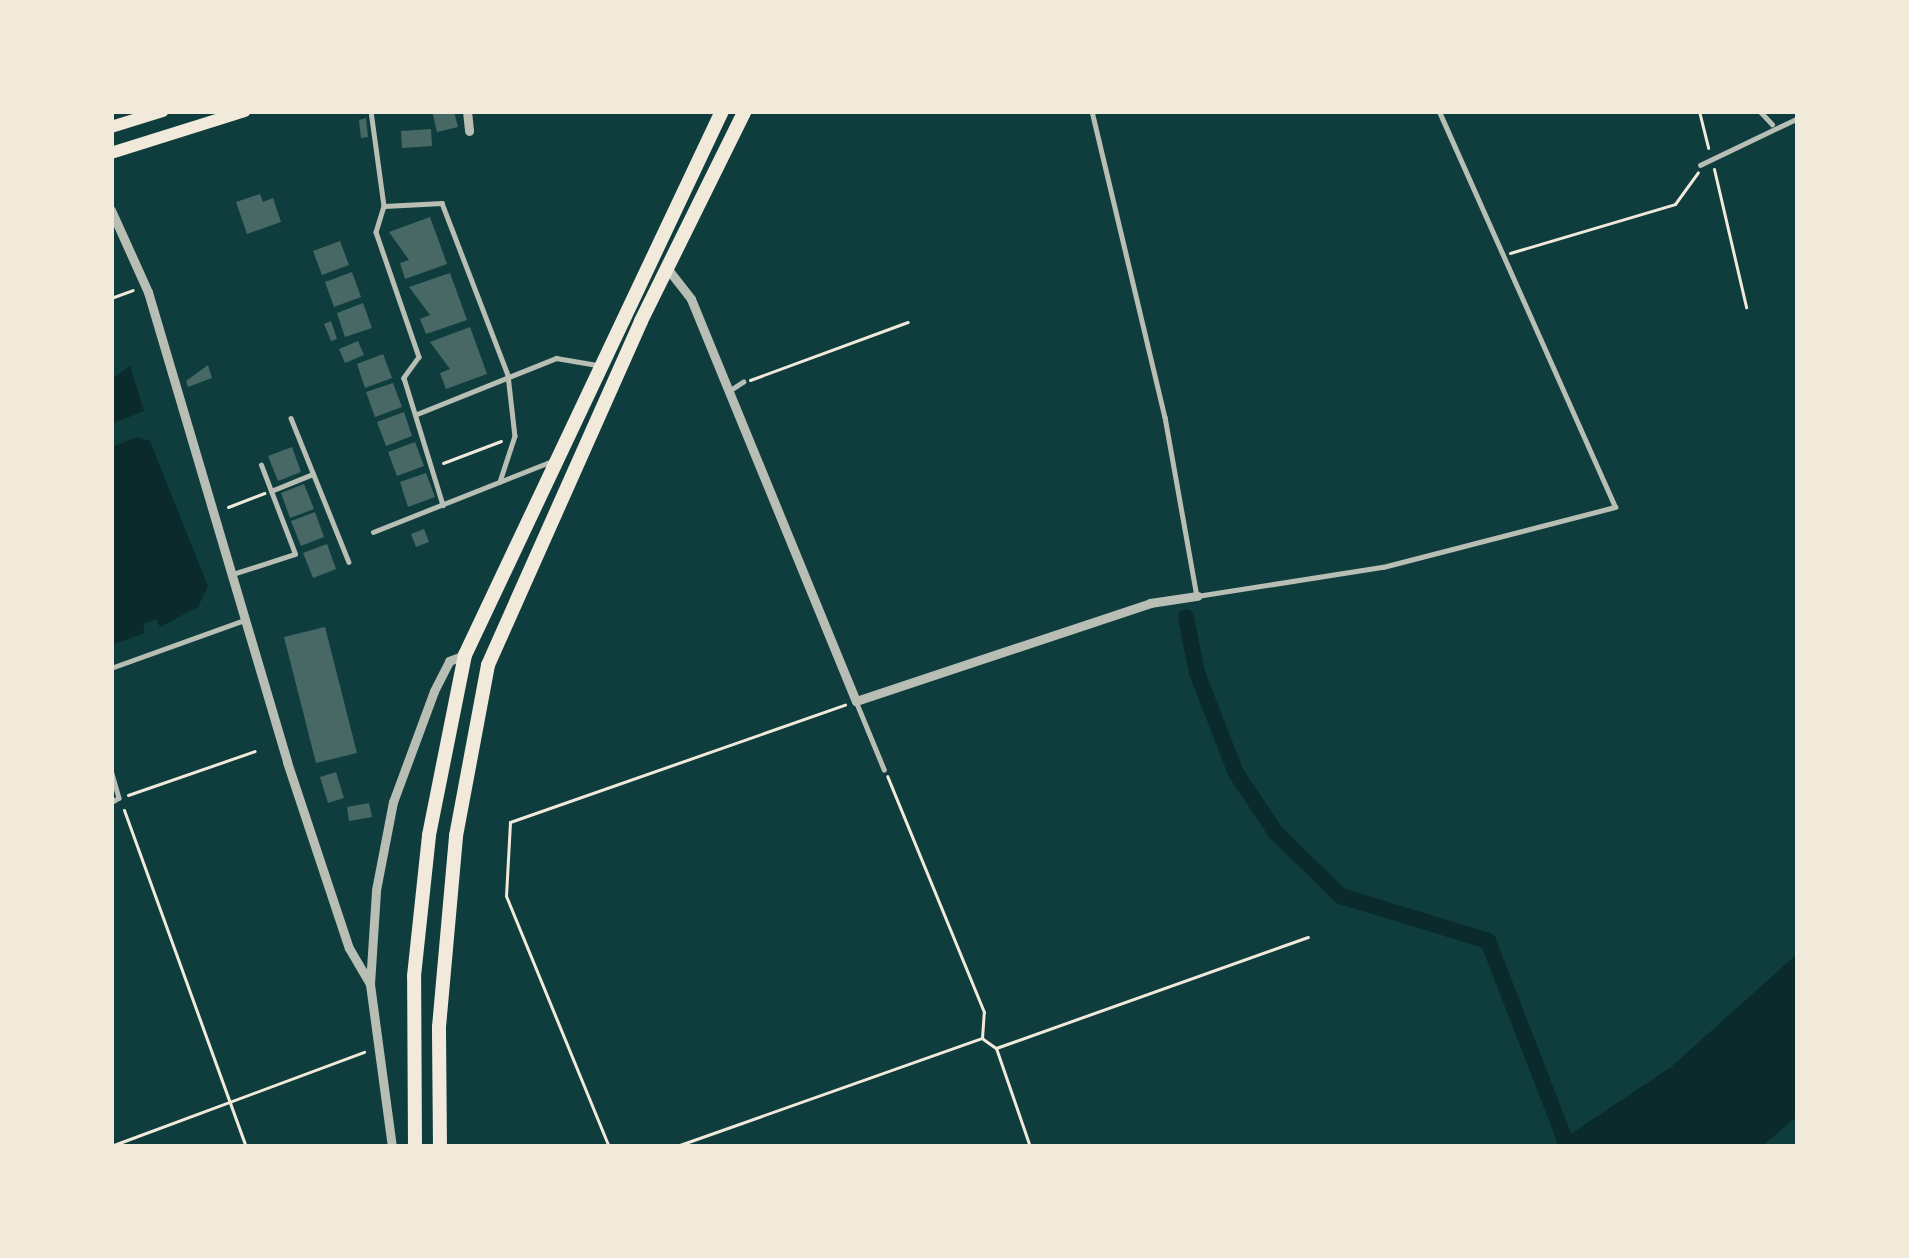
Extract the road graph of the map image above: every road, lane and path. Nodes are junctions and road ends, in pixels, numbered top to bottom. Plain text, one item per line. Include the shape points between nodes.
1 (163, 111) edge
2 (245, 111) edge
3 (371, 111) edge
4 (467, 111) edge
5 (745, 111) edge
6 (1092, 111) edge
7 (1439, 111) edge
8 (1699, 111) edge
9 (1760, 111) edge
10 (720, 113) edge
11 (128, 116) edge
12 (1798, 118) edge
13 (1775, 126) junction
14 (111, 128) edge
15 (469, 131) dead end
16 (111, 153) edge
17 (1711, 156) junction
18 (1700, 165) joint
19 (384, 206) junction
20 (111, 210) edge
21 (1505, 255) junction
22 (667, 268) junction
23 (146, 285) junction
24 (111, 298) edge
25 (1746, 307) dead end
26 (908, 322) dead end
27 (598, 365) junction
28 (508, 375) junction
29 (743, 382) joint
30 (729, 392) junction
31 (417, 414) junction
32 (291, 418) dead end
33 (515, 436) junction
34 (554, 460) junction
35 (261, 465) dead end
36 (436, 466) junction
37 (314, 474) junction
38 (500, 482) junction
39 (271, 491) junction
40 (443, 505) junction
41 (212, 513) junction
42 (373, 532) dead end
43 (350, 562) dead end
44 (230, 575) junction
45 (1197, 596) junction
46 (244, 620) junction
47 (465, 655) junction
48 (111, 668) edge
49 (856, 701) junction
50 (255, 752) dead end
51 (884, 769) joint
52 (111, 770) edge
53 (119, 798) junction
54 (111, 803) edge
55 (1308, 937) dead end
56 (370, 984) junction
57 (982, 1038) junction
58 (376, 1045) junction
59 (996, 1048) junction
60 (231, 1104) junction
61 (111, 1146) edge
62 (246, 1147) edge
63 (392, 1147) edge
64 (415, 1147) edge
65 (440, 1147) edge
66 (609, 1147) edge
67 (674, 1147) edge
68 (1030, 1147) edge

1 - 11 main road
2 - 16 main road
3 - 19 lane
4 - 15 street
5 - 22 main road
6 - 45 lane via 1165,417
7 - 21 lane
8 - 17 path
9 - 13 lane
10 - 27 main road
11 - 14 main road
12 - 13 lane
13 - 17 lane
17 - 18 lane
17 - 25 path
18 - 21 path via 1690,193 1675,204
19 - 28 lane via 442,203
19 - 31 lane via 376,232 419,357 404,378
20 - 23 street
21 - 45 lane via 1615,506 1383,567
22 - 30 street via 691,299
22 - 65 main road via 488,664 456,836 442,987
23 - 24 path
23 - 41 street
26 - 29 path
27 - 28 lane via 556,358
27 - 34 main road
28 - 31 lane
28 - 33 lane
29 - 30 lane
30 - 49 street
31 - 36 lane
32 - 37 lane
33 - 36 path
33 - 38 lane
34 - 38 lane
34 - 47 main road
35 - 39 lane
36 - 40 lane
37 - 39 lane
37 - 43 lane
38 - 40 lane
39 - 41 path
39 - 44 lane via 295,554
40 - 42 lane
41 - 44 street
44 - 46 street
45 - 49 street via 1150,603
46 - 48 lane
46 - 56 street via 349,948
47 - 56 street via 449,661 434,691 393,802
47 - 64 main road via 429,836 414,976
49 - 51 lane
49 - 66 path via 510,822 506,896
50 - 53 path
51 - 57 path via 984,1012
52 - 53 lane
53 - 54 lane
53 - 60 path
55 - 59 path
56 - 58 street
57 - 59 path
57 - 67 path
58 - 60 path
58 - 63 street
59 - 68 path
60 - 61 path
60 - 62 path

